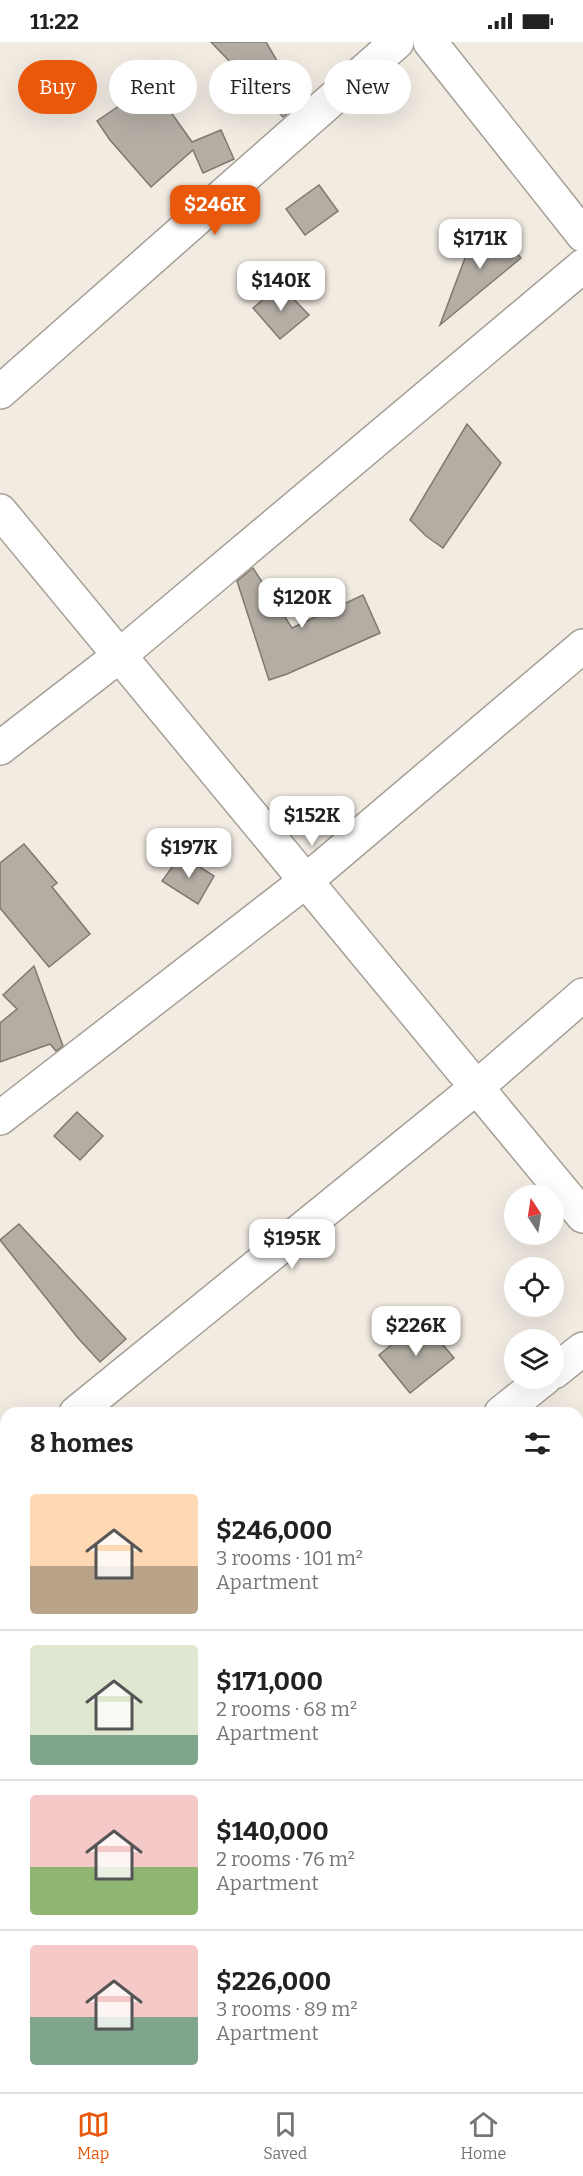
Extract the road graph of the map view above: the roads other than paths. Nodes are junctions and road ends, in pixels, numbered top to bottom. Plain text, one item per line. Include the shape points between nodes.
1 (397, 42) edge
2 (430, 42) edge
3 (583, 235) edge
4 (583, 266) edge
5 (0, 392) edge
6 (0, 511) edge
7 (583, 646) edge
8 (119, 656) junction
9 (0, 748) edge
10 (307, 880) junction
11 (583, 995) edge
12 (477, 1087) junction
13 (0, 1118) edge
14 (583, 1216) edge
15 (583, 1349) edge
16 (564, 1364) edge
17 (531, 1389) edge
18 (83, 1407) edge
19 (509, 1407) edge

1 - 5 street
2 - 3 street
4 - 8 street
6 - 8 street
7 - 10 street
8 - 9 street
8 - 10 street
10 - 12 street
10 - 13 street
11 - 12 street
12 - 14 street
12 - 18 street
15 - 16 street
17 - 19 street

